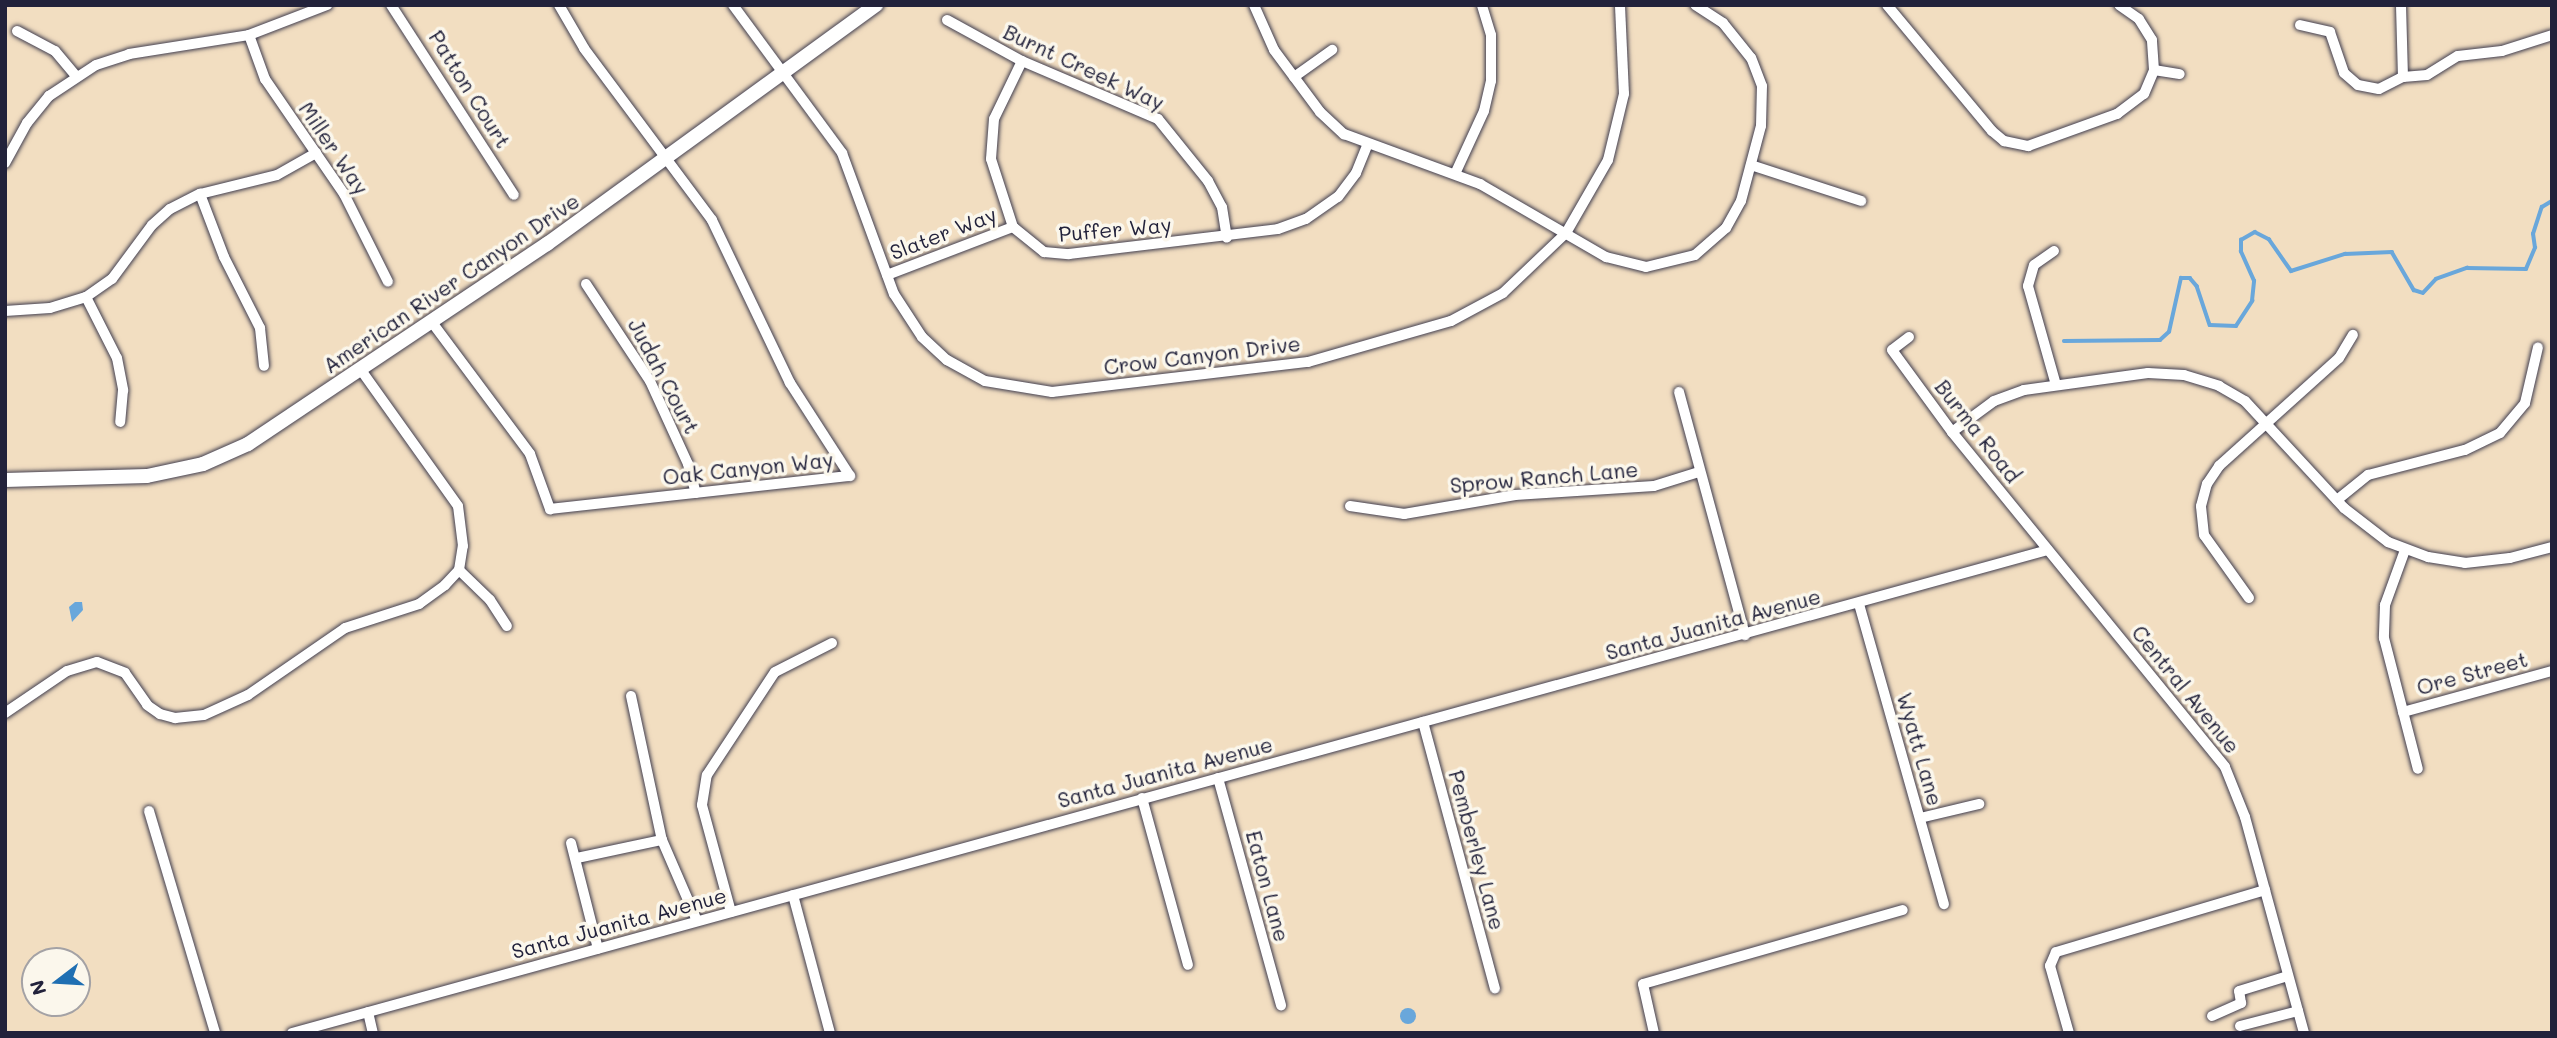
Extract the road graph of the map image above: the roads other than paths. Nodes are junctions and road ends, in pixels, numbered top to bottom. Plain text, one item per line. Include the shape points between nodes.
1 (327, 5) edge
2 (391, 5) edge
3 (559, 5) edge
4 (733, 5) edge
5 (876, 5) edge
6 (1254, 5) edge
7 (1482, 5) edge
8 (1620, 5) edge
9 (1695, 5) edge
10 (1887, 5) edge
11 (2119, 5) edge
12 (2401, 5) edge
13 (947, 20) dead end
14 (2300, 25) dead end
15 (17, 31) dead end
16 (249, 35) junction
17 (2552, 35) edge
18 (1332, 50) dead end
19 (1022, 61) junction
20 (2154, 70) junction
21 (2179, 74) dead end
22 (785, 75) junction
23 (76, 76) junction
24 (1294, 77) junction
25 (2403, 77) junction
26 (1367, 146) junction
27 (316, 153) junction
28 (667, 158) junction
29 (5, 163) edge
30 (1751, 166) junction
31 (1455, 174) junction
32 (200, 194) junction
33 (514, 195) dead end
34 (1861, 201) dead end
35 (1013, 227) junction
36 (1566, 233) junction
37 (1227, 238) junction
38 (2053, 251) dead end
39 (887, 275) junction
40 (388, 282) dead end
41 (586, 284) dead end
42 (86, 297) junction
43 (5, 311) edge
44 (431, 321) junction
45 (2353, 335) dead end
46 (1909, 337) dead end
47 (2538, 347) dead end
48 (264, 366) dead end
49 (361, 370) junction
50 (2056, 385) junction
51 (1679, 391) dead end
52 (120, 422) dead end
53 (2267, 422) junction
54 (1952, 432) junction
55 (1699, 472) junction
56 (5, 480) edge
57 (696, 493) junction
58 (2337, 500) junction
59 (1350, 506) dead end
60 (2552, 547) edge
61 (2048, 550) junction
62 (2405, 550) junction
63 (459, 570) junction
64 (2249, 598) dead end
65 (1859, 604) junction
66 (507, 626) dead end
67 (1745, 635) junction
68 (832, 643) dead end
69 (2552, 671) edge
70 (631, 696) dead end
71 (2403, 712) junction
72 (5, 713) edge
73 (1423, 722) junction
74 (2418, 769) dead end
75 (1218, 778) junction
76 (1142, 798) junction
77 (1979, 804) dead end
78 (149, 810) dead end
79 (1920, 818) junction
80 (662, 840) junction
81 (571, 843) dead end
82 (578, 858) junction
83 (2265, 890) junction
84 (793, 895) junction
85 (1944, 904) dead end
86 (1903, 910) dead end
87 (731, 912) junction
88 (697, 921) junction
89 (598, 949) junction
90 (1188, 965) dead end
91 (2288, 976) junction
92 (1495, 988) dead end
93 (1281, 1005) dead end
94 (2298, 1011) junction
95 (368, 1012) junction
96 (2211, 1016) dead end
97 (2240, 1026) dead end
98 (215, 1033) edge
99 (292, 1033) edge
100 (373, 1033) edge
101 (830, 1033) edge
102 (1654, 1033) edge
103 (2069, 1033) edge
104 (2304, 1033) edge

1 - 16 street
2 - 33 street, Patton Court
3 - 28 street via 584,48
4 - 22 street, Crow Canyon Drive
5 - 22 main road, American River Canyon Drive
6 - 24 street via 1266,35
7 - 31 street via 1491,35 1491,81 1484,111
8 - 36 street, Crow Canyon Drive via 1625,74 1619,122 1595,187
9 - 30 street via 1730,30 1759,76 1763,116
10 - 20 street via 1992,131 2016,145 2043,143 2126,110 2144,94
11 - 20 street via 2147,29 2155,54
12 - 25 street
13 - 19 street, Burnt Creek Way
14 - 25 street via 2330,33 2340,66 2358,85 2379,89
15 - 23 street via 55,51
16 - 23 street via 129,54
16 - 27 street, Miller Way via 265,79
17 - 25 street via 2502,51 2458,56 2427,75
18 - 24 street
19 - 35 street via 998,110 990,139 993,169
19 - 37 street, Burnt Creek Way via 1140,109 1166,126 1218,198
20 - 21 street
22 - 28 main road, American River Canyon Drive
22 - 39 street, Crow Canyon Drive via 829,133 853,175
23 - 29 street via 38,109
24 - 26 street via 1331,124
26 - 31 street
26 - 37 street, Puffer Way via 1350,181 1322,209 1278,229
27 - 32 street via 277,175
27 - 40 street, Miller Way via 365,229
28 - 44 main road, American River Canyon Drive
28 - 57 street, Oak Canyon Way via 722,237 790,383 850,476
30 - 34 street
30 - 36 street via 1732,220 1712,243 1686,259 1656,267 1625,264
31 - 36 street via 1503,195
32 - 42 street via 158,219 117,273
32 - 48 street via 224,257 254,313
35 - 37 street, Puffer Way via 1037,249 1060,255
35 - 39 street, Slater Way
36 - 39 street, Crow Canyon Drive via 1503,293 1423,331 1284,367 1052,392 1001,386 947,360 911,324
38 - 50 street via 2034,265 2028,286
41 - 57 street, Judah Court via 650,381 688,464
42 - 43 street via 50,308
42 - 52 street via 117,358 123,390
44 - 49 main road, American River Canyon Drive
44 - 57 street, Oak Canyon Way via 530,454 550,509
45 - 53 street via 2339,358
46 - 54 street, Burma Road via 1892,350
47 - 58 street via 2525,403 2500,433 2465,450 2376,471
49 - 56 main road, American River Canyon Drive via 256,439 203,464 128,478
49 - 63 street via 455,499 464,538
50 - 53 street via 2148,373 2184,374 2232,393
50 - 54 street via 1994,401
51 - 55 street
53 - 58 street
53 - 64 street via 2214,472 2201,506 2210,548
54 - 61 street, Burma Road
55 - 59 street, Sprow Ranch Lane via 1654,486 1515,495 1404,514
55 - 67 street
58 - 62 street via 2372,532
60 - 62 street via 2465,563
61 - 65 street, Santa Juanita Avenue
61 - 83 street, Central Avenue via 2225,767
62 - 71 street via 2389,589 2384,621
63 - 66 street via 490,600
63 - 72 street via 426,601 353,624 248,695 204,715 175,718 160,714 147,705 125,673 97,662 67,671
65 - 67 street, Santa Juanita Avenue
65 - 79 street, Wyatt Lane
67 - 73 street, Santa Juanita Avenue
68 - 87 street via 775,672 707,775 702,805
69 - 71 street, Ore Street
70 - 80 street
71 - 74 street
73 - 75 street, Santa Juanita Avenue
73 - 92 street, Pemberley Lane
75 - 76 street, Santa Juanita Avenue
75 - 93 street, Eaton Lane
76 - 84 street, Santa Juanita Avenue
76 - 90 street
77 - 79 street
78 - 98 street
79 - 85 street, Wyatt Lane
80 - 82 street
80 - 88 street
81 - 82 street
82 - 89 street
83 - 91 street, Central Avenue
83 - 103 street via 2056,952 2050,966
84 - 87 street, Santa Juanita Avenue
84 - 101 street
86 - 102 street via 1643,984
87 - 88 street, Santa Juanita Avenue
88 - 89 street, Santa Juanita Avenue
89 - 95 street, Santa Juanita Avenue
91 - 94 street, Central Avenue
91 - 96 street via 2239,991 2241,1003
94 - 97 street
94 - 104 street, Central Avenue
95 - 99 street, Santa Juanita Avenue
95 - 100 street

